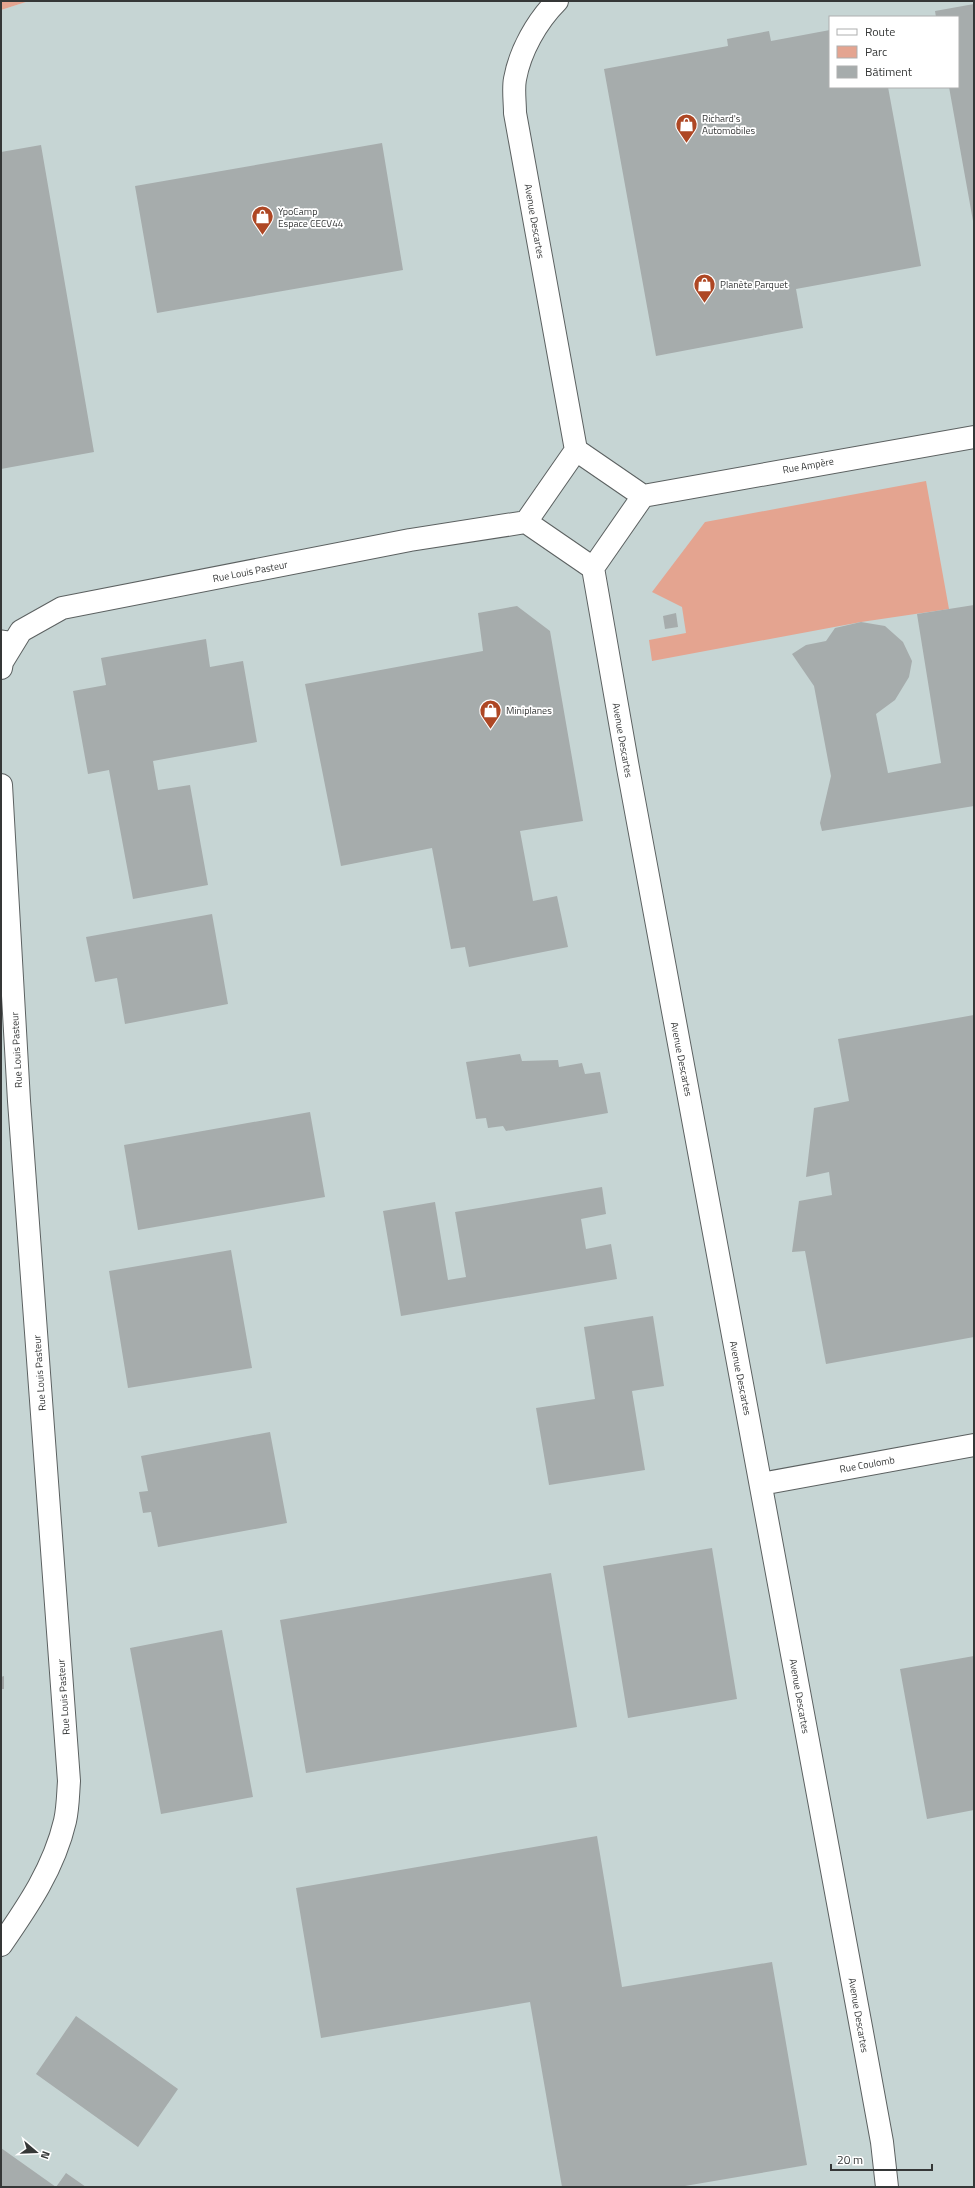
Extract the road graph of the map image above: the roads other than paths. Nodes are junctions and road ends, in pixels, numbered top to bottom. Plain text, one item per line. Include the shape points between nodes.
1 (557, 1) edge
2 (974, 437) edge
3 (576, 450) junction
4 (643, 496) junction
5 (526, 522) junction
6 (593, 568) junction
7 (8, 639) edge
8 (1, 668) edge
9 (1, 785) edge
10 (974, 1445) edge
11 (761, 1484) junction
12 (1, 1945) edge
13 (887, 2187) edge

1 - 3 street, Avenue Descartes via 546,12 528,42 515,79 515,113
2 - 4 street, Rue Ampère
3 - 4 street
3 - 5 street
4 - 6 street
5 - 6 street
5 - 7 street, Rue Louis Pasteur via 410,540 62,608
6 - 11 street, Avenue Descartes
7 - 8 street, Rue Louis Pasteur
9 - 12 street, Rue Louis Pasteur via 19,1101 69,1781 66,1820 53,1860 30,1903
10 - 11 street, Rue Coulomb
11 - 13 street, Avenue Descartes via 875,2104

